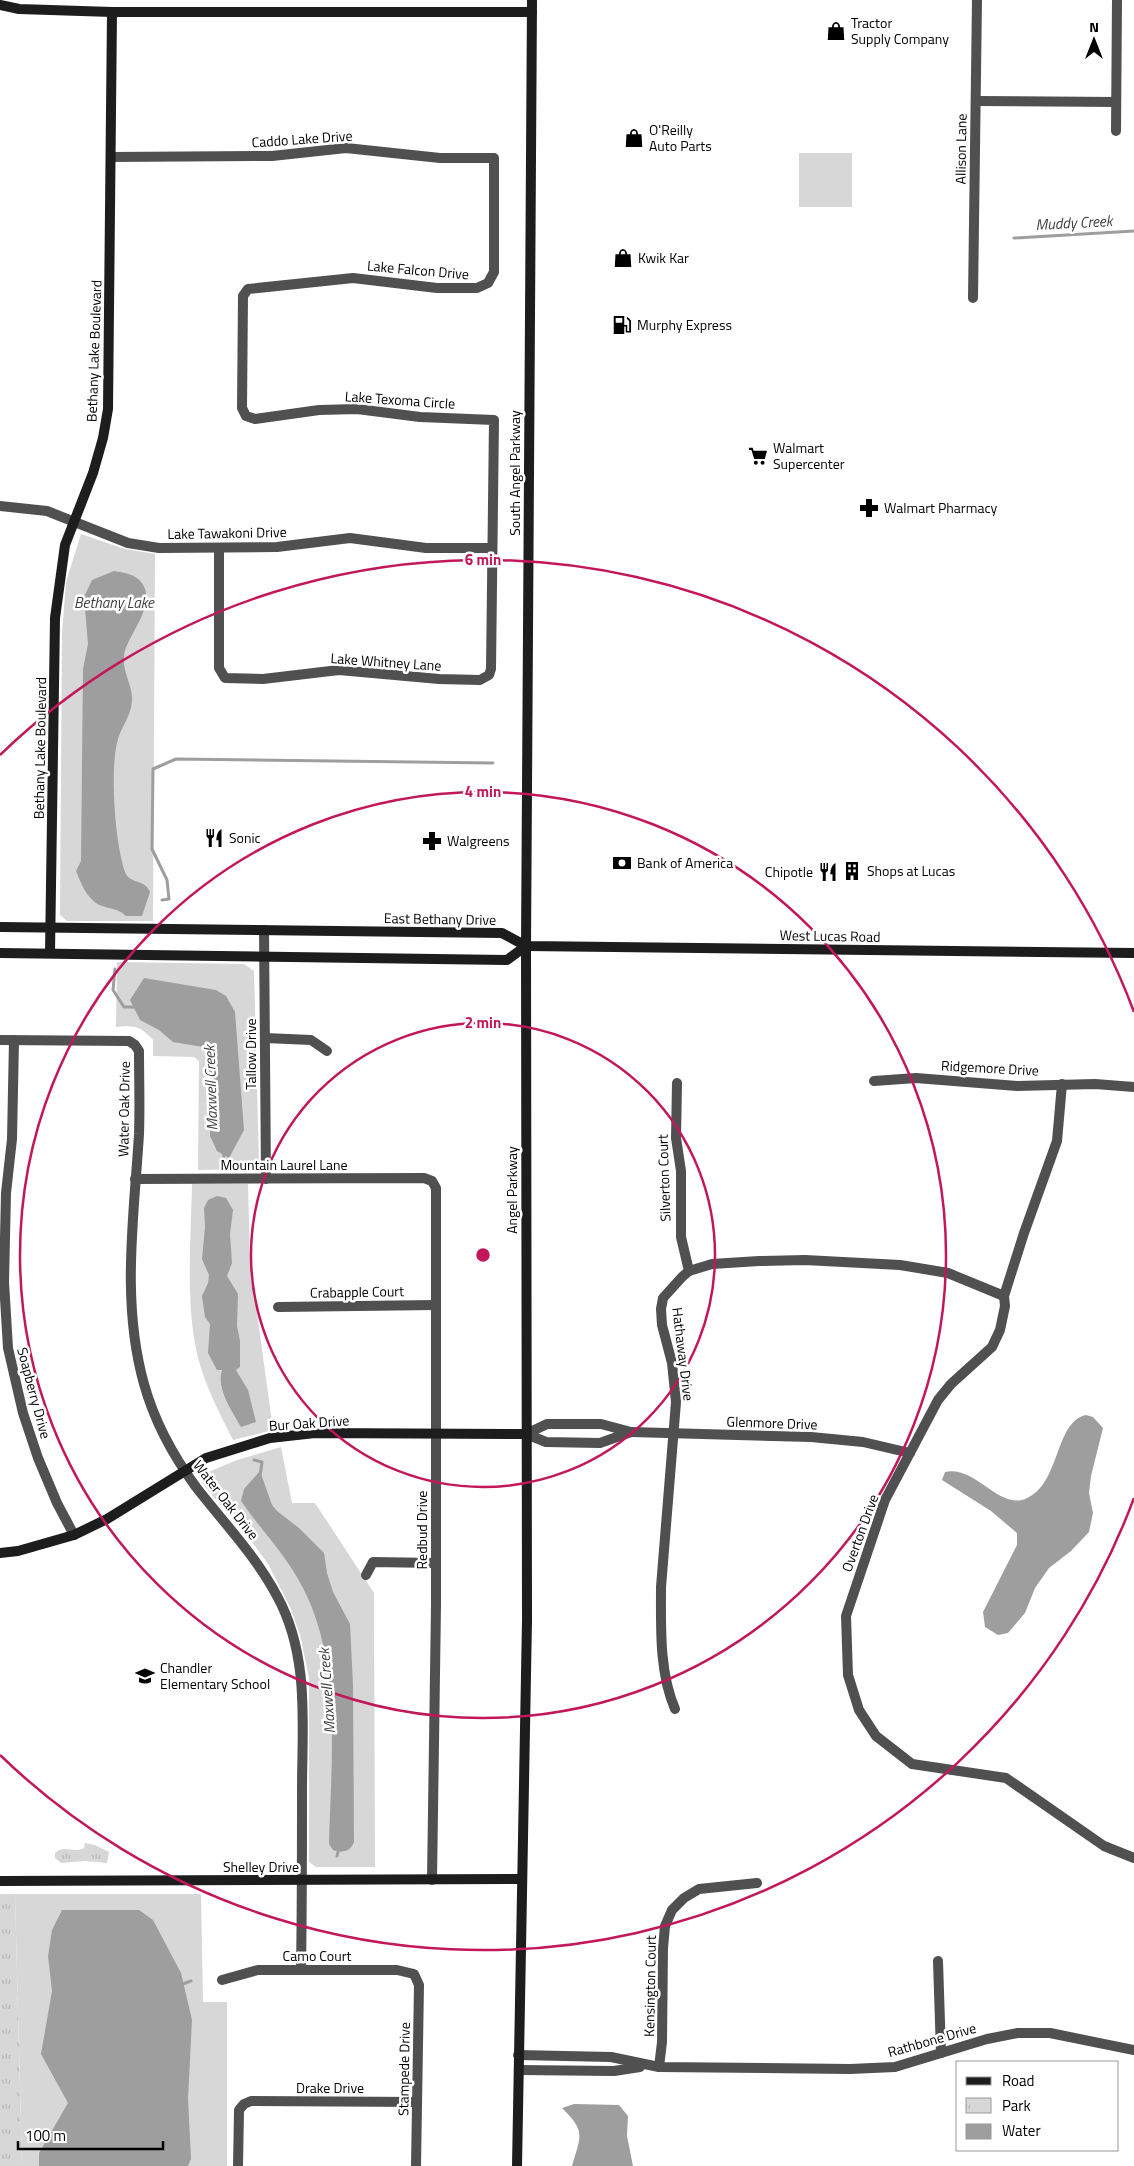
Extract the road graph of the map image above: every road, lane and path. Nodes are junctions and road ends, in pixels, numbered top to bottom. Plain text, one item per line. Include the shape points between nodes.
1 (532, 0) edge
2 (977, 0) edge
3 (1117, 0) edge
4 (0, 5) edge
5 (112, 12) junction
6 (532, 12) junction
7 (976, 100) junction
8 (1116, 102) junction
9 (1116, 131) dead end
10 (111, 157) junction
11 (494, 158) joint
12 (248, 288) joint
13 (974, 298) dead end
14 (0, 506) edge
15 (74, 523) junction
16 (219, 548) junction
17 (491, 548) junction
18 (0, 927) edge
19 (52, 927) junction
20 (264, 930) junction
21 (526, 946) junction
22 (0, 953) edge
23 (50, 953) junction
24 (1134, 953) edge
25 (265, 956) junction
26 (265, 1038) junction
27 (0, 1040) edge
28 (14, 1040) junction
29 (327, 1051) dead end
30 (874, 1081) dead end
31 (677, 1083) dead end
32 (1062, 1084) junction
33 (1134, 1087) edge
34 (136, 1179) junction
35 (266, 1179) junction
36 (432, 1182) joint
37 (689, 1271) junction
38 (1004, 1296) junction
39 (436, 1305) junction
40 (278, 1306) dead end
41 (631, 1432) junction
42 (436, 1434) junction
43 (526, 1434) junction
44 (674, 1434) junction
45 (910, 1454) junction
46 (184, 1470) junction
47 (74, 1535) junction
48 (0, 1553) edge
49 (436, 1563) junction
50 (366, 1575) dead end
51 (675, 1709) dead end
52 (1134, 1858) edge
53 (302, 1880) junction
54 (432, 1880) junction
55 (522, 1880) junction
56 (0, 1881) edge
57 (757, 1884) dead end
58 (938, 1961) dead end
59 (302, 1970) junction
60 (414, 1974) joint
61 (222, 1980) dead end
62 (1134, 2050) edge
63 (941, 2053) junction
64 (518, 2055) junction
65 (646, 2066) junction
66 (659, 2067) junction
67 (518, 2070) junction
68 (417, 2102) junction
69 (238, 2166) edge
70 (416, 2166) edge
71 (518, 2166) edge

1 - 6 main road, South Angel Parkway
2 - 7 street, Allison Lane
3 - 8 street
4 - 5 main road via 19,9
5 - 6 main road
5 - 10 main road, Bethany Lake Boulevard
6 - 21 main road, South Angel Parkway
7 - 8 street
7 - 13 street, Allison Lane
8 - 9 street
10 - 11 street, Caddo Lake Drive via 272,156 346,148 440,158
10 - 15 main road, Bethany Lake Boulevard via 108,409 98,456
11 - 12 street, Lake Falcon Drive via 494,272 483,286 437,288 353,278
12 - 17 street, Lake Texoma Circle via 244,296 242,408 250,418 357,409 420,417 494,420
14 - 15 street, Lake Tawakoni Drive via 47,511
15 - 16 street, Lake Tawakoni Drive via 144,546
15 - 19 main road, Bethany Lake Boulevard via 65,546 55,618
16 - 17 street, Lake Tawakoni Drive via 277,547 350,538 426,548
16 - 17 street, Lake Whitney Lane via 219,668 226,678 263,679 339,670 426,679 480,680 487,678 491,669
18 - 19 main road, East Bethany Drive
19 - 20 main road, East Bethany Drive
19 - 23 main road, Bethany Lake Boulevard
20 - 21 main road, East Bethany Drive via 502,933
20 - 25 street, Tallow Drive
21 - 24 main road, West Lucas Road
21 - 25 main road via 507,960
21 - 43 main road, Angel Parkway
22 - 23 main road
23 - 25 main road
25 - 26 street, Tallow Drive
26 - 29 street via 311,1040
26 - 35 street, Tallow Drive
27 - 28 street
28 - 34 street, Water Oak Drive via 128,1041 136,1045 139,1051
28 - 47 street, Soapberry Drive via 4,1282 8,1348 23,1413 38,1458
30 - 32 street, Ridgemore Drive via 916,1078 1017,1086
31 - 37 street, Silverton Court via 681,1236
32 - 33 street, Ridgemore Drive
32 - 38 street, Overton Drive via 1057,1141
34 - 35 street, Mountain Laurel Lane
34 - 46 street, Water Oak Drive via 131,1264 133,1335 144,1386 171,1450
35 - 36 street, Mountain Laurel Lane via 424,1178
36 - 39 street, Redbud Drive via 436,1188
37 - 38 street, Hathaway Drive via 712,1264 759,1261 900,1265 948,1273
37 - 44 street, Hathaway Drive via 663,1298 661,1309 672,1363 676,1402
38 - 45 street, Overton Drive via 1000,1330 992,1347 938,1400
39 - 40 street, Crabapple Court
39 - 42 street, Redbud Drive
41 - 43 street, Glenmore Drive via 601,1424 547,1424
41 - 43 street, Glenmore Drive via 600,1443 546,1442
41 - 44 street, Glenmore Drive
42 - 43 main road, Bur Oak Drive
42 - 46 main road, Bur Oak Drive via 336,1433 279,1437 229,1450
42 - 49 street, Redbud Drive
43 - 55 main road, Angel Parkway via 527,1620
44 - 45 street, Glenmore Drive via 811,1437 863,1442
44 - 51 street, Hathaway Drive via 661,1602 666,1680
45 - 52 street, Overton Drive via 884,1500 846,1616 848,1675 859,1710 876,1736 912,1764 1006,1778 1104,1846
46 - 47 main road, Bur Oak Drive via 107,1520
46 - 53 street, Water Oak Drive via 252,1556 278,1597 291,1630 303,1686
47 - 48 main road, Bur Oak Drive
49 - 50 street via 373,1562
49 - 54 street, Redbud Drive
53 - 54 main road, Shelley Drive
53 - 56 main road, Shelley Drive
53 - 59 street, Water Oak Drive
54 - 55 main road, Shelley Drive
55 - 64 main road, Angel Parkway
57 - 66 street, Kensington Court via 699,1889 672,1910 665,1926 663,1948
58 - 63 street
59 - 60 street, Camo Court via 397,1970
59 - 61 street, Camo Court via 258,1970
60 - 68 street, Stampede Drive via 419,1985
62 - 63 street, Rathbone Drive via 1050,2033 1018,2033
63 - 66 street, Rathbone Drive via 895,2067
64 - 65 street, Rathbone Drive via 611,2057
64 - 67 main road, Angel Parkway
65 - 66 street, Rathbone Drive
65 - 67 street, Rathbone Drive via 614,2071
67 - 71 main road, Angel Parkway
68 - 69 street, Drake Drive via 260,2101 244,2104 238,2118
68 - 70 street, Stampede Drive

